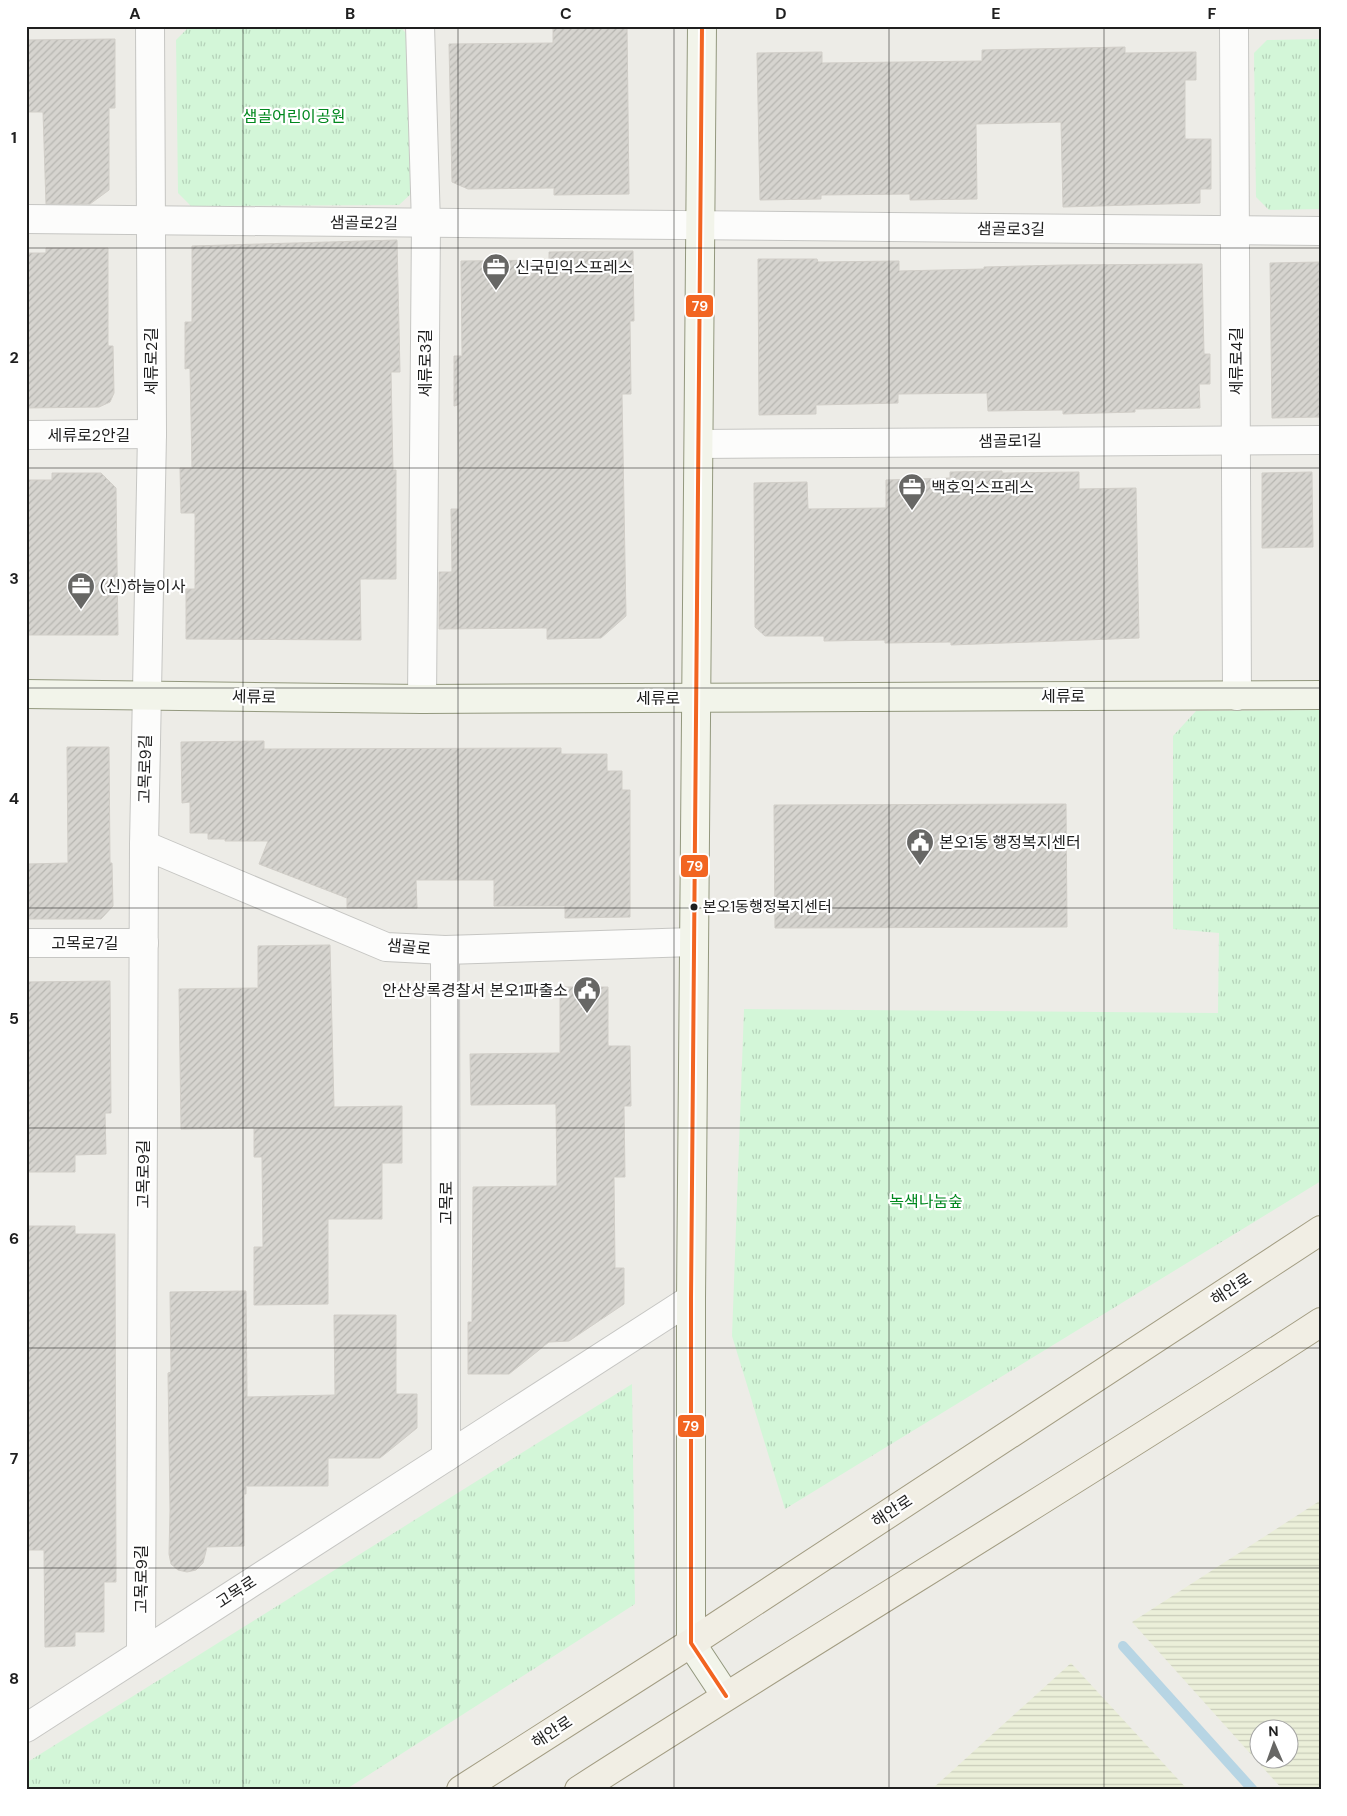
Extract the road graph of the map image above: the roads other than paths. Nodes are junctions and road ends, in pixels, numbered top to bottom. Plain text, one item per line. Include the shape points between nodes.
1 (150, 26) edge
2 (420, 26) edge
3 (702, 26) edge
4 (1234, 26) edge
5 (26, 220) edge
6 (151, 220) junction
7 (426, 224) junction
8 (701, 226) junction
9 (1236, 231) junction
10 (1321, 231) edge
11 (152, 434) junction
12 (26, 435) edge
13 (1236, 439) junction
14 (1321, 440) edge
15 (699, 444) junction
16 (26, 694) edge
17 (146, 695) junction
18 (1321, 695) edge
19 (1237, 696) junction
20 (695, 697) junction
21 (422, 699) junction
22 (144, 845) junction
23 (693, 942) junction
24 (26, 943) edge
25 (144, 943) junction
26 (445, 950) junction
27 (1321, 1230) edge
28 (691, 1299) junction
29 (1321, 1322) edge
30 (446, 1457) junction
31 (692, 1643) junction
32 (141, 1653) junction
33 (726, 1696) junction
34 (26, 1728) edge
35 (461, 1790) edge
36 (579, 1790) edge

1 - 6 street, 세류로2길
2 - 7 street, 세류로3길
3 - 8 street
4 - 9 street, 세류로4길
5 - 6 street, 샘골로2길
6 - 7 street, 샘골로2길
6 - 11 street, 세류로2길
7 - 8 street, 샘골로2길
7 - 21 street, 세류로3길
8 - 9 street, 샘골로3길
8 - 15 street
9 - 10 street, 샘골로3길
9 - 13 street, 세류로4길
11 - 12 street, 세류로2안길
11 - 17 street, 세류로2길
13 - 14 street, 샘골로1길
13 - 15 street, 샘골로1길
13 - 19 street, 세류로4길
15 - 20 street
16 - 17 street, 세류로
17 - 21 street, 세류로
17 - 22 street, 고목로9길
18 - 19 street, 세류로
19 - 20 street, 세류로
20 - 21 street, 세류로
20 - 23 street
22 - 25 street, 고목로9길
22 - 26 street, 샘골로 via 386,947
23 - 26 street, 샘골로
23 - 28 street
24 - 25 street, 고목로7길
25 - 32 street, 고목로9길
26 - 30 street, 고목로
27 - 31 main road, 해안로
28 - 30 street, 고목로
28 - 31 street
29 - 33 main road via 1165,1424
30 - 32 street, 고목로
31 - 33 street
31 - 35 main road, 해안로
32 - 34 street, 고목로
33 - 36 main road

